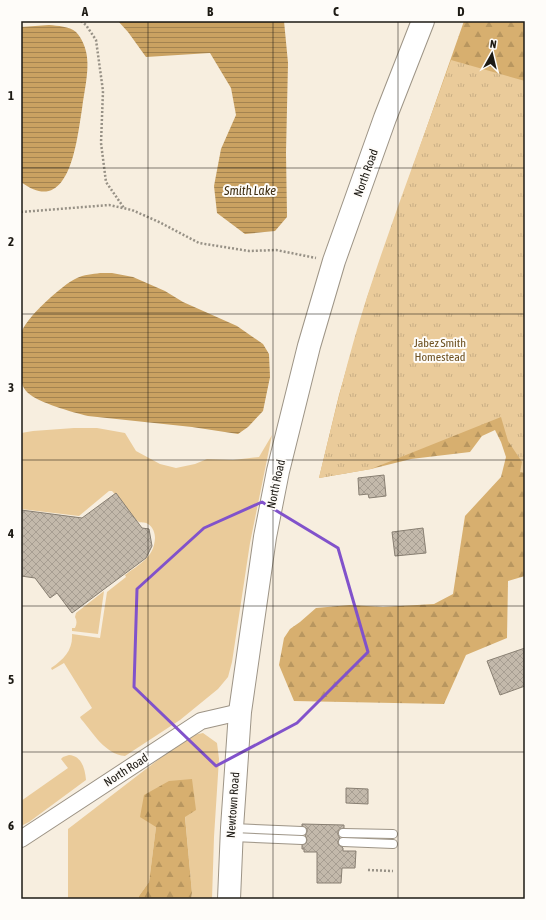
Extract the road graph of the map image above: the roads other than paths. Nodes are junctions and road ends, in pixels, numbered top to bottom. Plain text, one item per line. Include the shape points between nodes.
1 (423, 21) edge
2 (240, 712) junction
3 (302, 831) dead end
4 (343, 832) dead end
5 (231, 833) junction
6 (393, 834) dead end
7 (21, 839) edge
8 (302, 840) dead end
9 (343, 842) dead end
10 (393, 844) dead end
11 (229, 899) edge

1 - 2 main road, North Road via 334,261 309,346 265,537
2 - 5 main road, Newtown Road
2 - 7 street, North Road via 201,721
3 - 5 lane
4 - 6 lane
5 - 8 lane
5 - 11 main road, Newtown Road
9 - 10 lane

